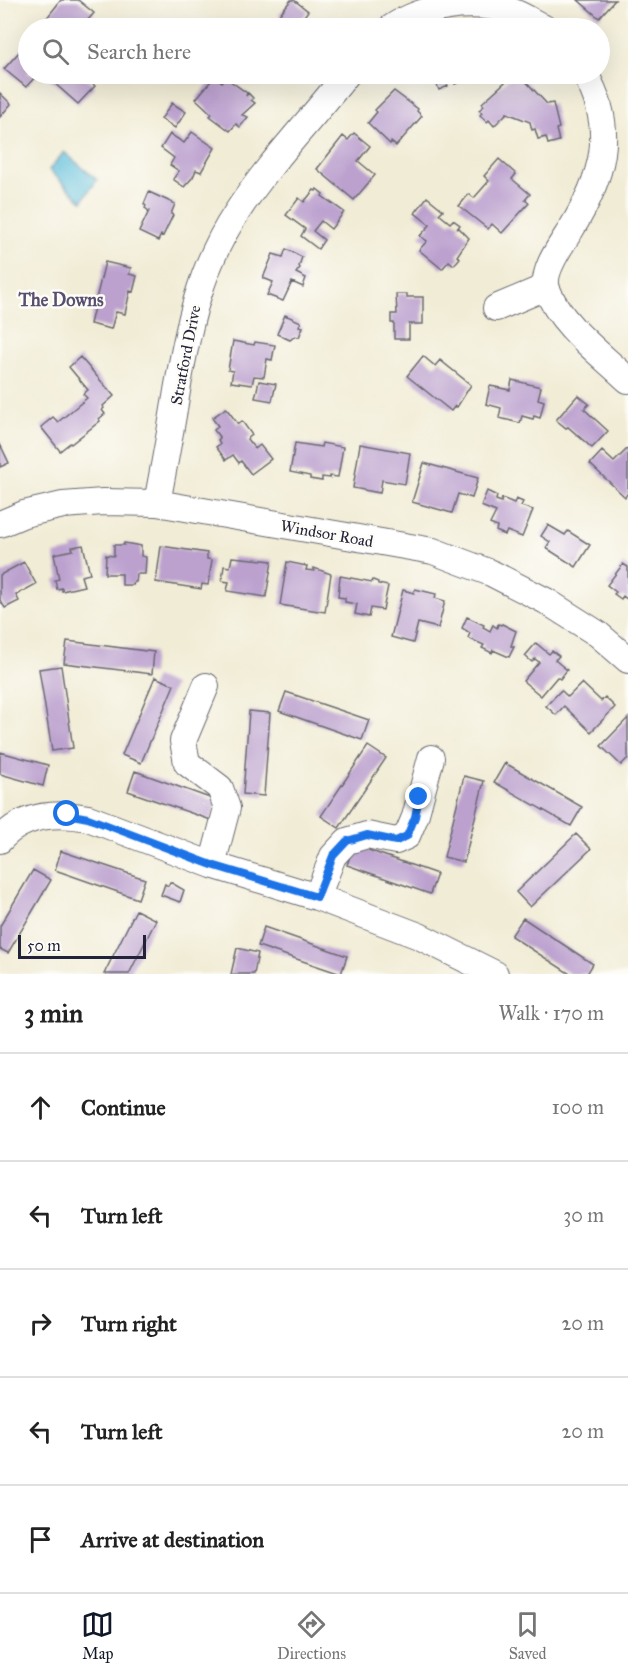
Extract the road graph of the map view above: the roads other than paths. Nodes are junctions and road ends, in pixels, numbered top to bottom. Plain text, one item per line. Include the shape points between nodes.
1 (412, 18) edge
2 (525, 18) edge
3 (339, 84) edge
4 (590, 84) edge
5 (546, 287) junction
6 (496, 308) dead end
7 (628, 380) edge
8 (157, 503) junction
9 (0, 524) edge
10 (628, 660) edge
11 (206, 686) dead end
12 (431, 758) dead end
13 (4, 829) edge
14 (212, 865) junction
15 (317, 897) junction
16 (495, 974) edge

1 - 2 street via 432,8 472,4 512,11
3 - 8 street, Stratford Drive via 254,188 216,248 189,323
4 - 5 street via 601,114 603,154 598,176 550,264
5 - 6 street
5 - 7 street via 563,319
8 - 9 street, Windsor Road via 103,501 63,505
8 - 10 street, Windsor Road via 434,551 491,573 546,601 598,634
11 - 14 street via 183,741 187,763 220,788 226,808
12 - 15 street via 407,836 396,841 367,835 347,841 333,856
13 - 14 street via 46,815 67,814 88,818
14 - 15 street
15 - 16 street via 419,936

